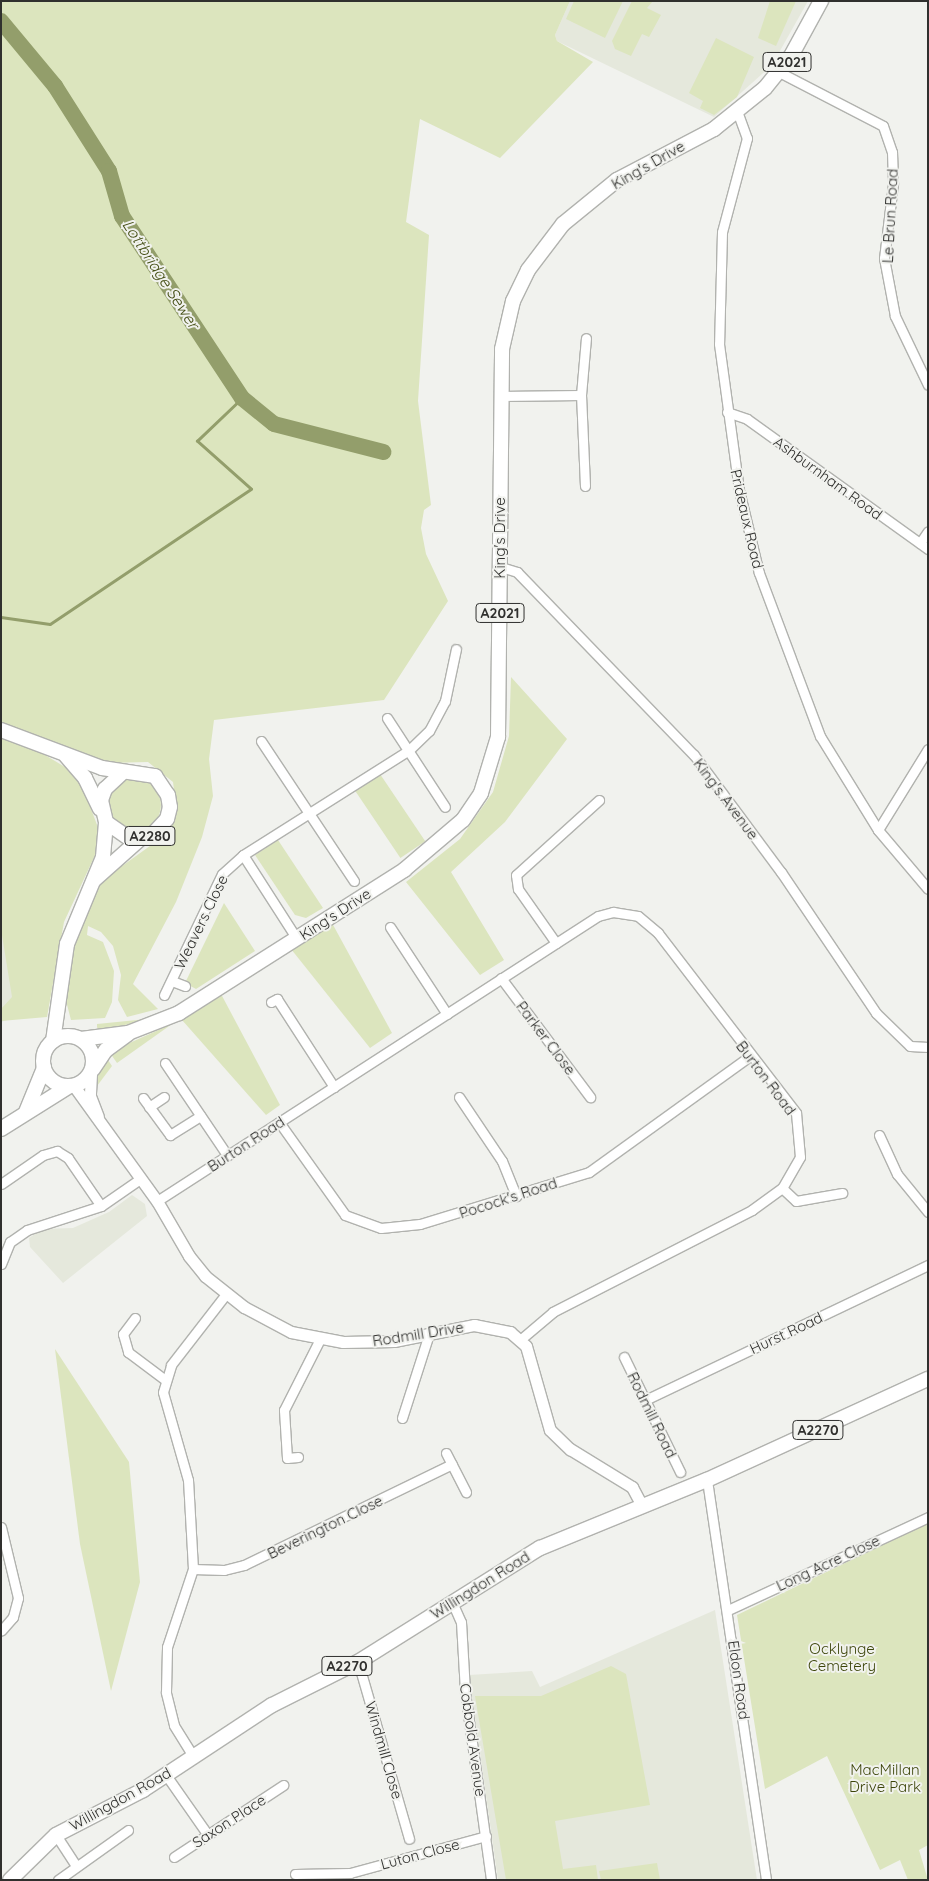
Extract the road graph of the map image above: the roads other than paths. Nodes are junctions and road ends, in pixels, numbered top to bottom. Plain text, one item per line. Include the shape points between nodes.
1 (821, 1) edge
2 (780, 72) junction
3 (737, 110) junction
4 (586, 338) dead end
5 (928, 385) edge
6 (581, 395) junction
7 (500, 396) junction
8 (726, 412) junction
9 (585, 486) dead end
10 (928, 531) edge
11 (924, 546) edge
12 (501, 567) junction
13 (456, 650) dead end
14 (387, 718) dead end
15 (1, 730) edge
16 (261, 741) dead end
17 (928, 749) edge
18 (409, 750) junction
19 (66, 756) junction
20 (121, 774) junction
21 (599, 800) dead end
22 (445, 807) dead end
23 (309, 814) junction
24 (104, 817) junction
25 (878, 830) junction
26 (140, 839) junction
27 (243, 854) junction
28 (354, 881) dead end
29 (90, 883) junction
30 (928, 889) edge
31 (390, 927) dead end
32 (297, 939) junction
33 (556, 943) junction
34 (501, 978) junction
35 (172, 981) junction
36 (185, 986) dead end
37 (164, 995) dead end
38 (271, 1002) dead end
39 (59, 1009) junction
40 (447, 1014) junction
41 (128, 1033) junction
42 (79, 1038) junction
43 (53, 1041) junction
44 (928, 1047) edge
45 (750, 1056) junction
46 (164, 1063) dead end
47 (44, 1068) junction
48 (92, 1071) junction
49 (71, 1087) junction
50 (334, 1087) junction
51 (459, 1096) dead end
52 (164, 1097) dead end
53 (590, 1097) dead end
54 (143, 1098) dead end
55 (149, 1107) junction
56 (26, 1112) junction
57 (200, 1116) junction
58 (279, 1122) junction
59 (100, 1126) junction
60 (1, 1129) edge
61 (879, 1135) dead end
62 (227, 1155) junction
63 (140, 1179) junction
64 (1, 1184) edge
65 (782, 1188) junction
66 (842, 1193) dead end
67 (516, 1196) junction
68 (157, 1201) junction
69 (101, 1206) junction
70 (928, 1212) edge
71 (1, 1264) edge
72 (928, 1265) edge
73 (226, 1294) junction
74 (135, 1318) dead end
75 (429, 1334) junction
76 (320, 1339) junction
77 (521, 1339) junction
78 (624, 1357) dead end
79 (164, 1379) junction
80 (928, 1379) edge
81 (645, 1400) junction
82 (402, 1418) dead end
83 (446, 1453) dead end
84 (298, 1457) dead end
85 (452, 1464) junction
86 (680, 1472) dead end
87 (708, 1480) junction
88 (466, 1492) dead end
89 (642, 1506) junction
90 (928, 1517) edge
91 (1, 1527) edge
92 (192, 1568) junction
93 (452, 1602) junction
94 (728, 1610) junction
95 (1, 1631) edge
96 (358, 1662) junction
97 (193, 1756) junction
98 (166, 1775) junction
99 (283, 1785) dead end
100 (128, 1830) dead end
101 (56, 1835) junction
102 (208, 1835) junction
103 (486, 1836) junction
104 (410, 1839) dead end
105 (174, 1857) dead end
106 (76, 1866) junction
107 (295, 1874) dead end
108 (10, 1880) edge
109 (58, 1880) edge
110 (491, 1880) edge
111 (766, 1880) edge

1 - 2 main road, A2021
2 - 3 main road, A2021
2 - 5 street, Le Brun Road via 883,126 892,152 893,184 884,258 895,316
3 - 7 main road, King's Drive / A2021 via 714,129 617,180 563,224 528,270 506,322
3 - 8 street, Prideaux Road via 747,138 722,232 718,274 719,344
4 - 6 street
6 - 7 street
6 - 9 street
7 - 12 main road, King's Drive / A2021
8 - 11 street, Ashburnham Road via 747,419
8 - 25 street, Prideaux Road via 759,573 820,736
10 - 11 street
12 - 32 main road, King's Drive / A2021 via 500,710 493,764 481,793 463,820 432,850
12 - 44 street, King's Avenue via 517,572 669,727 781,872 876,1013 910,1046
13 - 18 street, Weavers Close via 445,701 429,731
14 - 18 street
15 - 19 main road, A2280
16 - 23 street
17 - 25 street
18 - 22 street
18 - 23 street, Weavers Close
19 - 20 main road, A2280
19 - 24 main road, A2280 via 85,778
20 - 24 main road, A2280 via 105,789
20 - 26 main road, A2280 via 144,772 163,785 168,795 167,818 156,832
21 - 33 street via 516,875 518,889
23 - 27 street, Weavers Close
23 - 28 street
24 - 26 main road, A2280 via 120,836
24 - 29 main road, A2280 via 107,844
25 - 30 street, Prideaux Road
26 - 29 main road, A2280
27 - 32 street
27 - 35 street, Weavers Close via 222,874
29 - 39 main road, A2280 via 67,944
31 - 40 street
32 - 41 main road, King's Drive / A2021 via 179,1013
33 - 34 street, Burton Road
33 - 45 street, Burton Road via 598,916 613,912 638,916 658,933
34 - 40 street, Burton Road
34 - 53 street, Parker Close
35 - 36 street
35 - 37 street, Weavers Close
38 - 50 street via 277,999
39 - 42 main road
39 - 43 main road, A2280
40 - 50 street, Burton Road
41 - 42 main road, King's Drive / A2021
41 - 48 main road, King's Drive / A2021 via 106,1050
42 - 43 main road
42 - 48 main road via 93,1055
43 - 47 main road via 44,1054
45 - 65 street, Burton Road via 796,1113 800,1157
45 - 67 street, Pocock's Road via 588,1172
46 - 57 street
47 - 49 main road via 55,1083
47 - 56 main road
48 - 49 main road
48 - 59 street, Rodmill Drive via 90,1096
49 - 56 main road
49 - 59 street, Rodmill Drive
50 - 58 street, Burton Road
51 - 67 street via 502,1160
52 - 55 street
54 - 55 street
55 - 57 street via 170,1138
56 - 60 main road
57 - 62 street
58 - 62 street, Burton Road
58 - 67 street, Pocock's Road via 345,1215 381,1228 420,1224
59 - 63 street, Rodmill Drive
61 - 70 street via 897,1174
62 - 68 street, Burton Road
63 - 68 street, Rodmill Drive
63 - 69 street
64 - 69 street via 42,1155 57,1151 68,1158
65 - 66 street via 796,1200
65 - 77 street, Burton Road via 752,1210 553,1312
68 - 73 street, Rodmill Drive via 190,1256
69 - 71 street via 27,1230 10,1242
72 - 81 street, Hurst Road
73 - 76 street, Rodmill Drive via 262,1320
73 - 79 street
74 - 79 street via 123,1334 128,1352
75 - 76 street, Rodmill Drive via 379,1343
75 - 77 street, Rodmill Drive via 485,1325
75 - 82 street
76 - 84 street via 284,1410 287,1458
77 - 89 street via 550,1430 570,1449 632,1487
78 - 81 street, Rodmill Road
79 - 92 street via 164,1402 188,1480
80 - 87 main road, Willingdon Road / A2270
81 - 86 street, Rodmill Road
83 - 85 street
85 - 88 street
85 - 92 street, Beverington Close via 258,1560 224,1570
87 - 89 main road, Willingdon Road / A2270
87 - 94 street, Eldon Road
89 - 93 main road, Willingdon Road / A2270 via 540,1548
90 - 94 street, Long Acre Close
91 - 95 street via 18,1598 13,1617
92 - 97 street via 167,1646 165,1671 169,1711
93 - 96 main road, Willingdon Road / A2270
93 - 103 street, Cobbold Avenue via 461,1622 465,1692
94 - 111 street, Eldon Road
96 - 97 main road, Willingdon Road / A2270 via 279,1701
96 - 104 street, Windmill Close
97 - 98 main road, Willingdon Road / A2270
98 - 101 main road, Willingdon Road / A2270
98 - 102 street
99 - 102 street, Saxon Place
100 - 106 street, Willingdon Road
101 - 106 street, Willingdon Road
101 - 108 main road, Willingdon Road / A2270
102 - 105 street, Saxon Place
103 - 107 street, Luton Close via 350,1873
103 - 110 street, Cobbold Avenue
106 - 109 street, Willingdon Road

